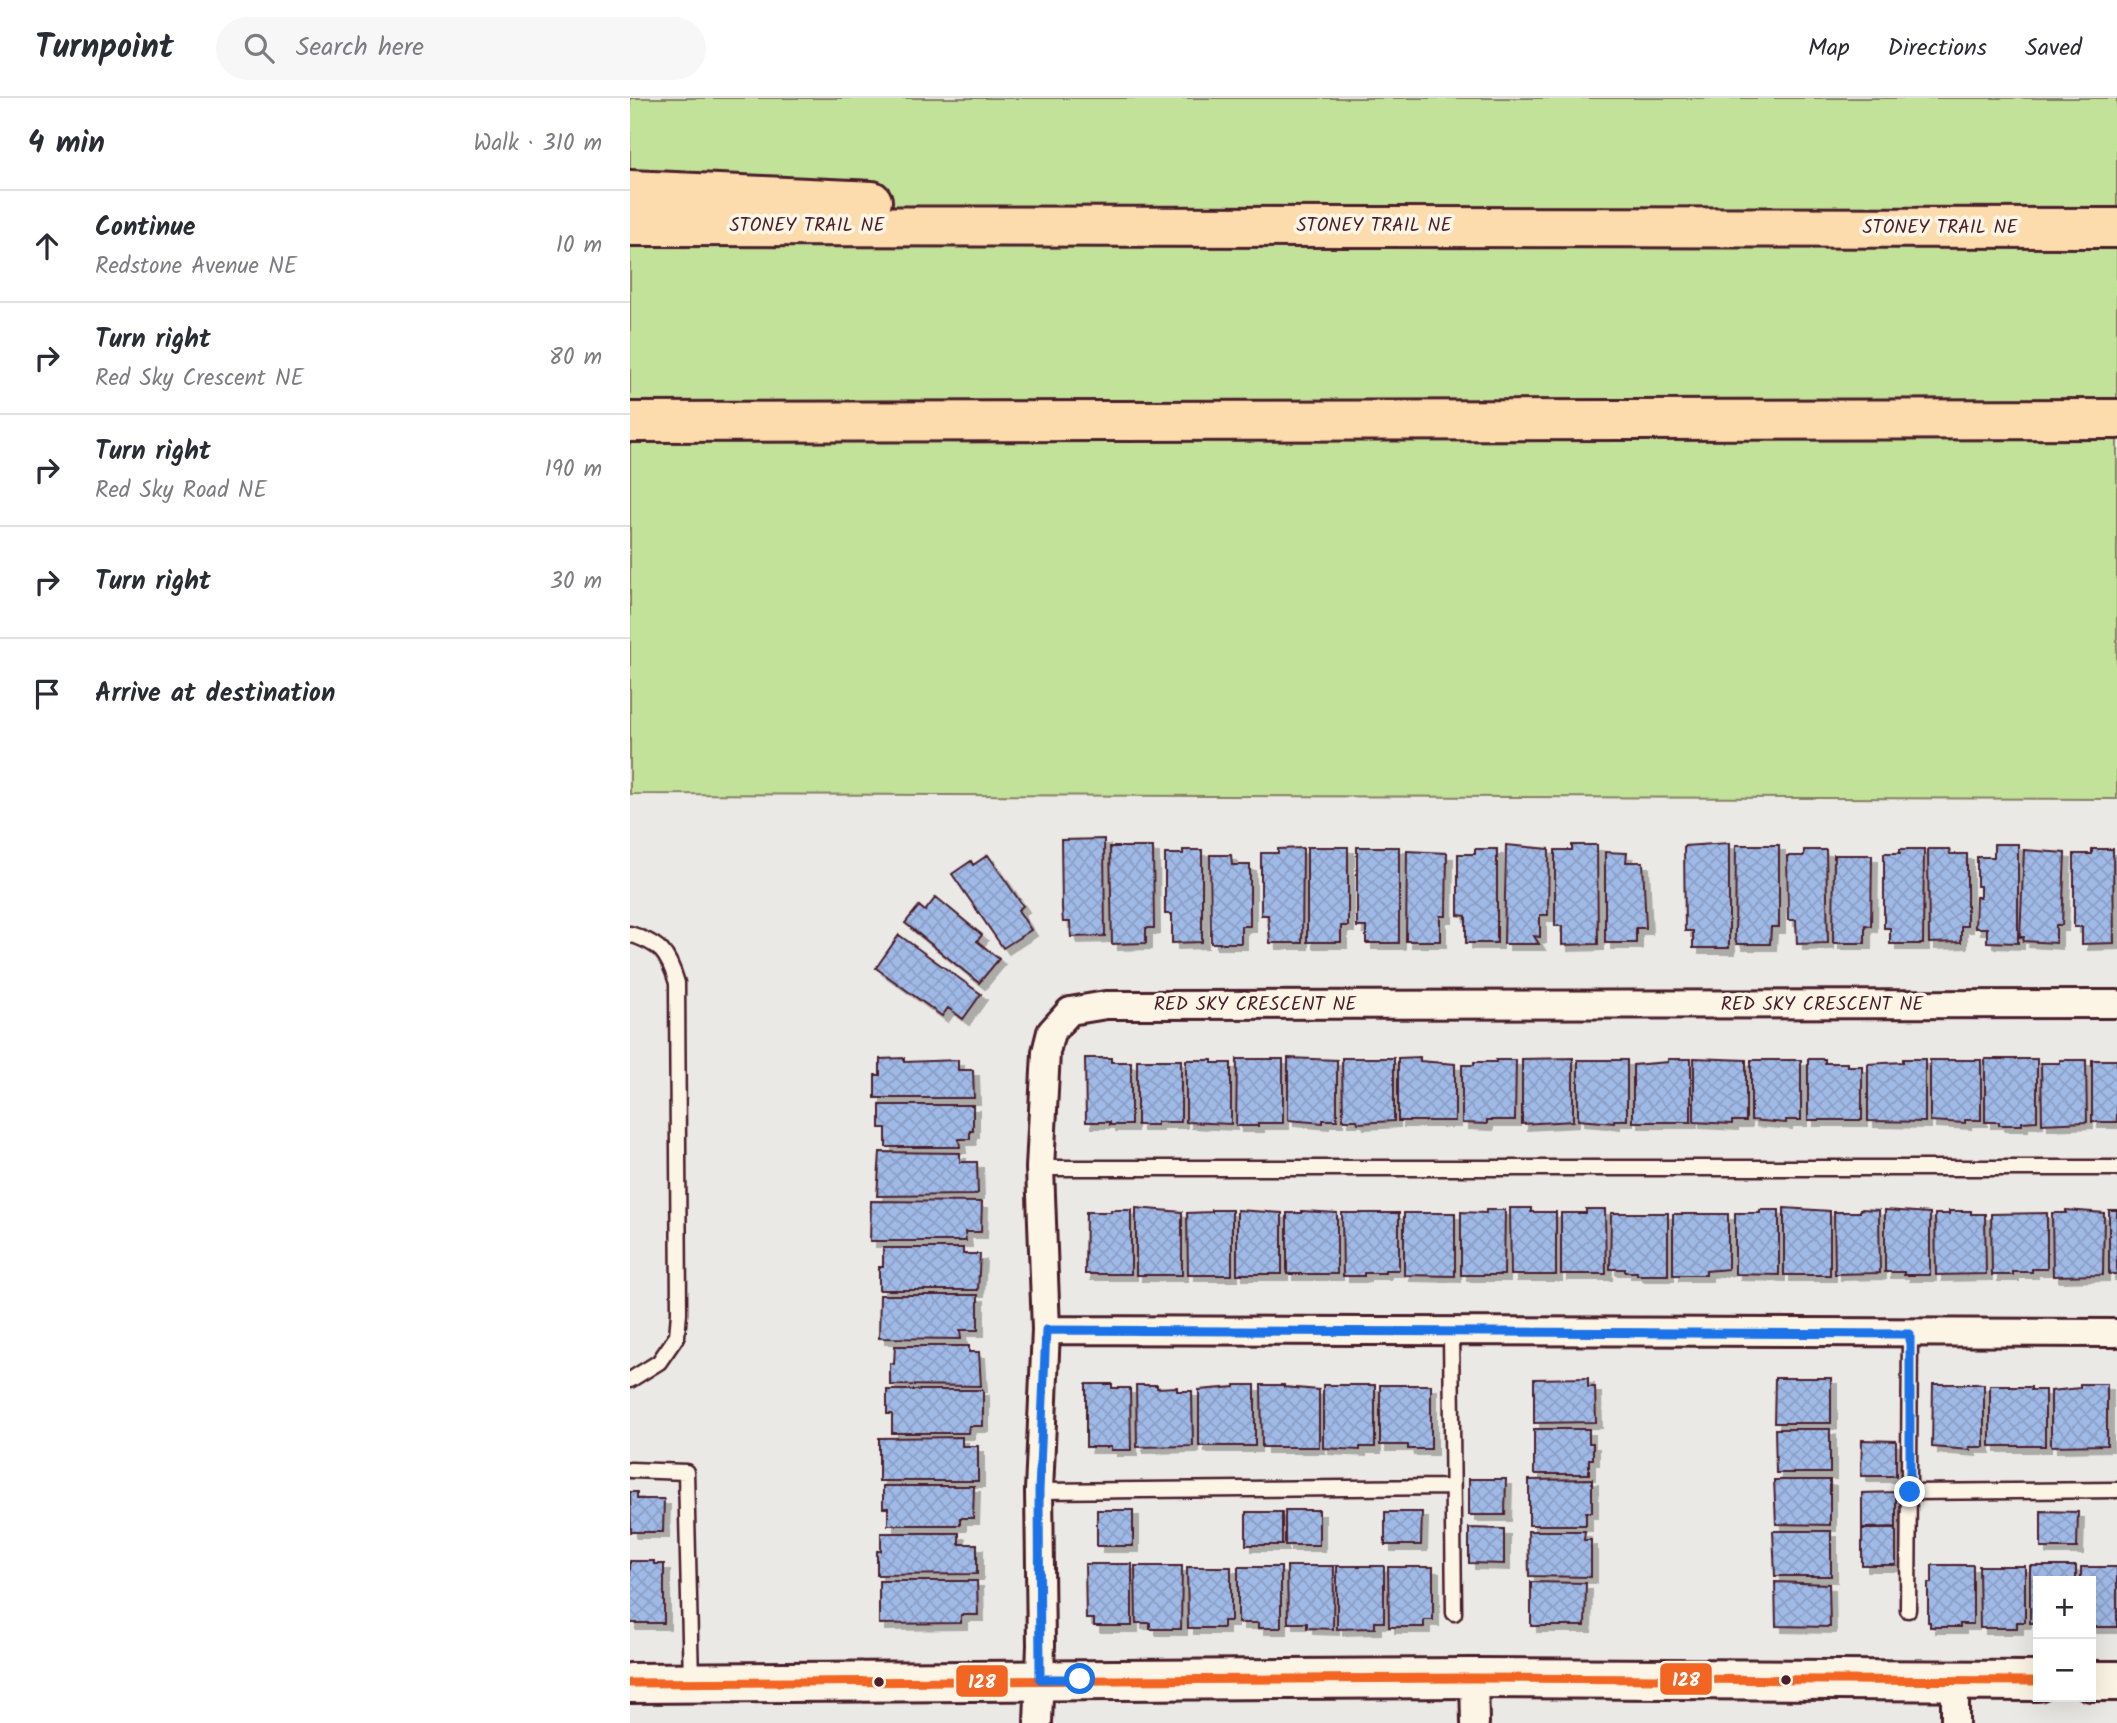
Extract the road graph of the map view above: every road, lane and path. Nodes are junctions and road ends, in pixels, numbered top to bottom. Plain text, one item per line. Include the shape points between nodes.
1 (630, 190) edge
2 (630, 226) edge
3 (1336, 226) junction
4 (2117, 229) edge
5 (2117, 419) edge
6 (630, 422) edge
7 (630, 934) edge
8 (2117, 1004) edge
9 (1041, 1168) junction
10 (2117, 1168) edge
11 (1046, 1330) junction
12 (1451, 1332) junction
13 (2117, 1333) edge
14 (1910, 1334) junction
15 (630, 1380) edge
16 (630, 1470) edge
17 (1452, 1487) junction
18 (2117, 1490) edge
19 (1039, 1491) junction
20 (1910, 1492) junction
21 (1908, 1609) dead end
22 (1454, 1613) dead end
23 (1474, 1678) junction
24 (1040, 1679) junction
25 (1955, 1681) junction
26 (2033, 1681) edge
27 (2096, 1681) edge
28 (2117, 1681) edge
29 (691, 1682) junction
30 (630, 1683) edge
31 (1038, 1723) edge
32 (1475, 1723) edge
33 (1955, 1723) edge

1 - 3 highway
2 - 3 highway, STONEY TRAIL NE
3 - 4 highway, STONEY TRAIL NE
5 - 6 highway
7 - 15 lane via 650,940 670,960 677,983 679,1313 677,1336 659,1362
8 - 9 street, RED SKY CRESCENT NE via 1085,1007 1070,1011 1051,1032 1046,1052
9 - 10 lane
9 - 11 street, RED SKY CRESCENT NE
11 - 12 street
11 - 19 street, RED SKY CRESCENT NE
12 - 14 street
12 - 17 lane
13 - 14 street
14 - 20 lane
16 - 29 lane via 686,1472
17 - 19 lane
17 - 22 lane
18 - 20 lane
19 - 24 street, RED SKY CRESCENT NE
20 - 21 lane
23 - 24 street
23 - 25 street
23 - 32 street
24 - 29 street
24 - 31 street, RED SKY CRESCENT NE
25 - 26 street
25 - 33 street
27 - 28 street
29 - 30 street

